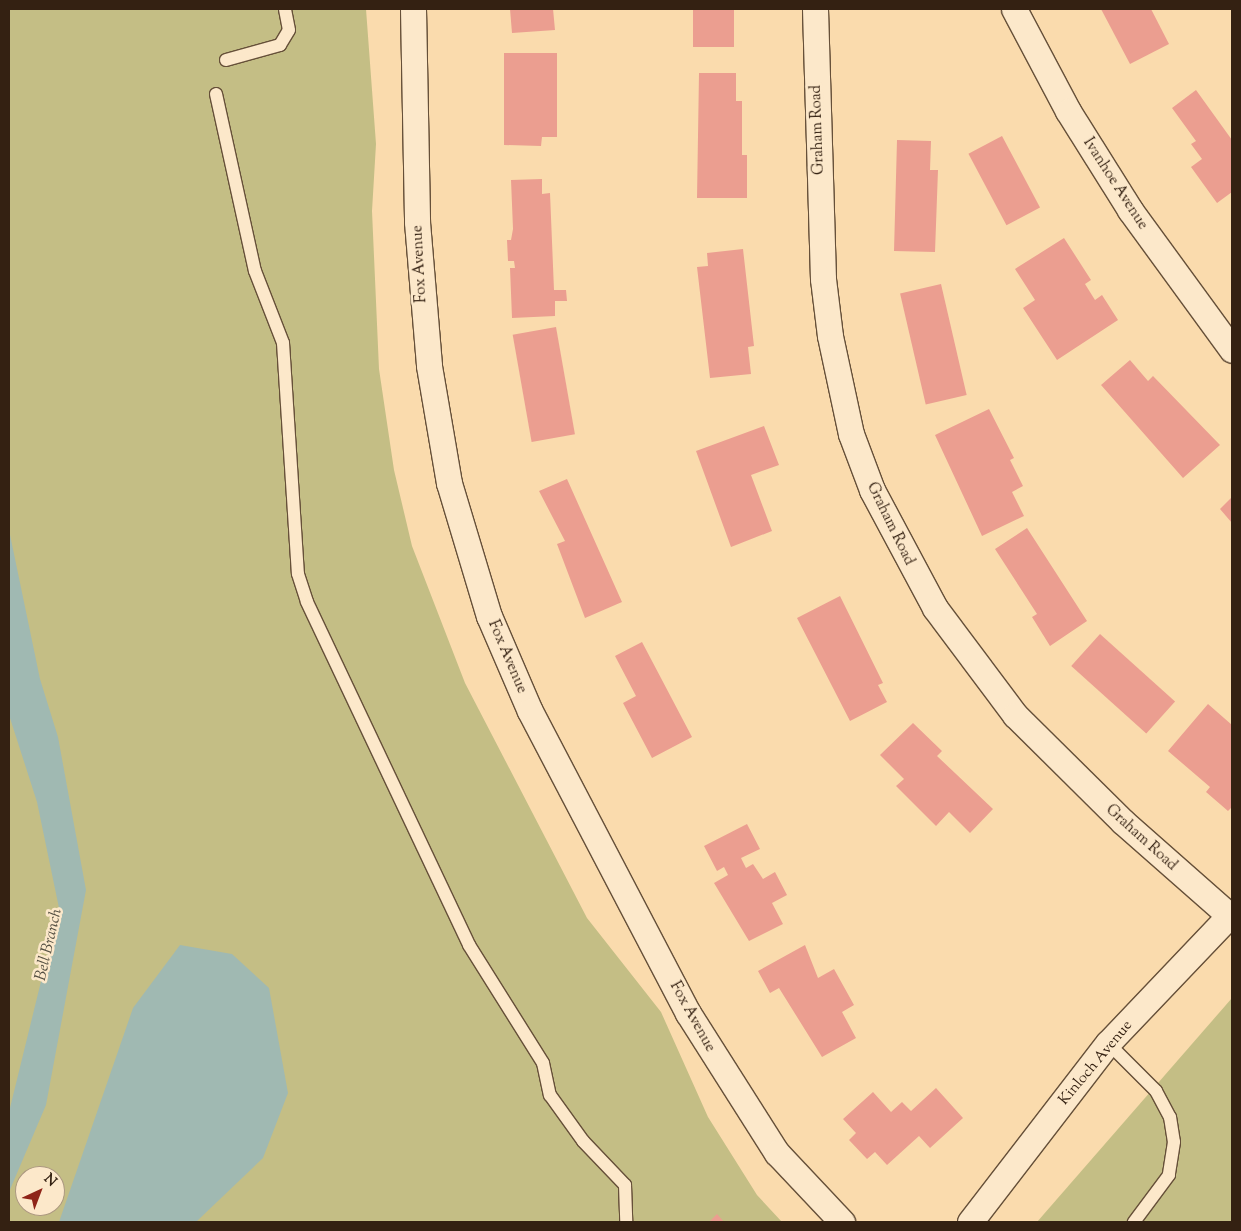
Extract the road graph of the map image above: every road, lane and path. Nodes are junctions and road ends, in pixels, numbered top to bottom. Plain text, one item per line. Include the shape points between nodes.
1 (285, 9) edge
2 (413, 9) edge
3 (815, 9) edge
4 (1014, 9) edge
5 (226, 60) dead end
6 (216, 94) dead end
7 (1232, 350) edge
8 (1231, 916) edge
9 (1108, 1043) junction
10 (626, 1222) edge
11 (842, 1222) edge
12 (970, 1222) edge
13 (1134, 1222) edge

1 - 5 lane via 289,30 280,45
2 - 11 street, Fox Avenue via 417,222 429,366 449,483 489,616 530,711 688,1013 777,1153
3 - 8 street, Graham Road via 823,278 830,336 851,434 872,490 935,608 1015,715 1122,821
4 - 7 street, Ivanhoe Avenue via 1068,111 1130,210
6 - 10 lane via 255,271 283,343 298,574 307,602 469,945 543,1063 550,1095 583,1141 625,1185
8 - 9 street, Kinloch Avenue
9 - 12 street, Kinloch Avenue
9 - 13 lane via 1156,1091 1172,1126 1169,1175

